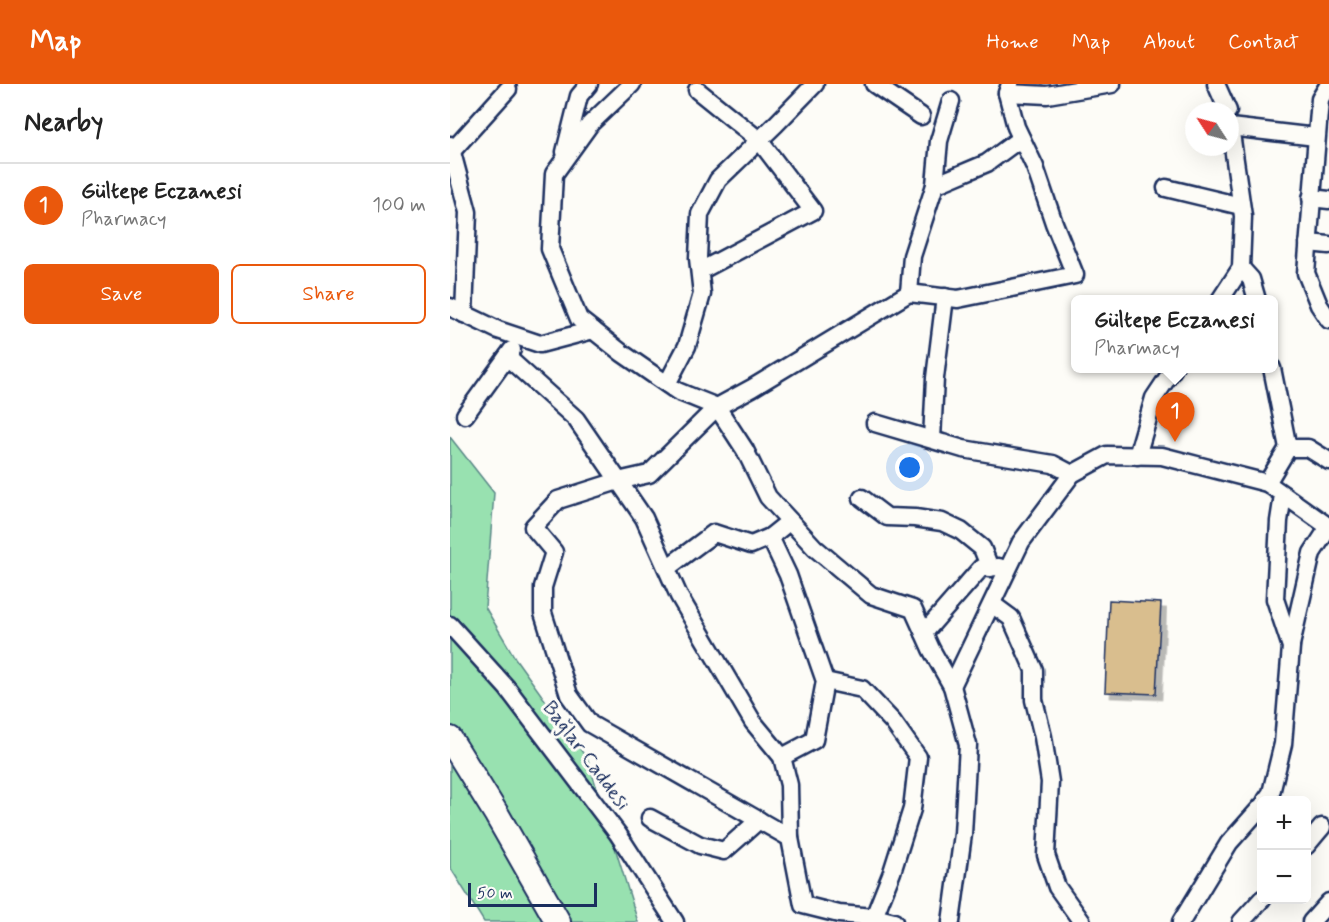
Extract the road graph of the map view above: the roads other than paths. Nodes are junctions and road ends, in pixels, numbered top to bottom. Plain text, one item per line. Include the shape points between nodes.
1 (590, 84) edge
2 (632, 84) edge
3 (815, 84) edge
4 (874, 84) edge
5 (1112, 84) edge
6 (1216, 84) edge
7 (1329, 84) edge
8 (508, 89) dead end
9 (1009, 89) edge
10 (697, 90) dead end
11 (951, 101) dead end
12 (1224, 102) edge
13 (921, 116) dead end
14 (1239, 129) edge
15 (1021, 138) junction
16 (759, 140) junction
17 (451, 147) edge
18 (1320, 149) edge
19 (1234, 156) edge
20 (563, 161) junction
21 (934, 185) junction
22 (1166, 188) dead end
23 (1311, 198) junction
24 (1329, 200) edge
25 (1241, 206) junction
26 (1308, 243) junction
27 (1329, 244) edge
28 (1241, 268) junction
29 (700, 272) junction
30 (909, 293) junction
31 (1223, 295) edge
32 (1256, 295) edge
33 (945, 297) junction
34 (457, 310) edge
35 (1329, 320) edge
36 (593, 330) junction
37 (521, 338) junction
38 (507, 357) junction
39 (1171, 373) edge
40 (1273, 373) edge
41 (667, 384) junction
42 (717, 407) junction
43 (465, 415) dead end
44 (875, 423) dead end
45 (932, 440) junction
46 (1288, 448) junction
47 (1137, 456) junction
48 (1329, 461) edge
49 (1072, 474) junction
50 (618, 481) junction
51 (1267, 483) junction
52 (1283, 495) junction
53 (862, 498) dead end
54 (790, 521) junction
55 (1329, 527) edge
56 (770, 537) junction
57 (1009, 567) junction
58 (667, 568) junction
59 (990, 568) junction
60 (992, 604) junction
61 (450, 625) edge
62 (924, 633) junction
63 (1291, 647) junction
64 (825, 681) junction
65 (952, 687) junction
66 (450, 740) edge
67 (782, 757) junction
68 (1269, 796) edge
69 (1257, 812) edge
70 (650, 818) dead end
71 (759, 820) junction
72 (1322, 827) dead end
73 (790, 838) junction
74 (1311, 840) edge
75 (1329, 902) edge
76 (1257, 904) edge
77 (874, 917) junction
78 (558, 922) edge
79 (675, 922) edge
80 (894, 922) edge
81 (951, 922) edge
82 (1082, 922) edge
83 (1181, 922) edge
84 (1241, 922) edge
85 (1311, 922) edge

1 - 20 street via 579,96
2 - 20 street via 590,124
3 - 16 street
4 - 13 street
5 - 9 street via 1047,95
6 - 12 street
7 - 18 street via 1320,99
8 - 17 street
9 - 15 street
10 - 16 street
11 - 21 street via 939,141
14 - 18 street
15 - 21 street via 987,163
15 - 33 street via 1075,275 958,298
16 - 29 street via 718,180 700,214
16 - 29 street via 813,211
17 - 34 street via 468,212
18 - 23 street
19 - 25 street
20 - 36 street via 554,174 550,249 579,319
21 - 30 street via 912,256
22 - 25 street
23 - 24 street
23 - 26 street
25 - 28 street
26 - 27 street
26 - 35 street via 1306,273
28 - 31 street
28 - 32 street via 1251,279
29 - 41 street via 702,294 687,346
30 - 33 street
30 - 42 street
33 - 45 street
34 - 37 street
36 - 37 street via 540,344
36 - 41 street
37 - 38 street
38 - 43 street
38 - 50 street via 576,419
39 - 47 street via 1154,398
40 - 46 street
41 - 42 street
42 - 50 street via 649,474
42 - 54 street via 745,450 768,497
44 - 45 street
45 - 49 street via 1053,464
46 - 48 street via 1308,448
46 - 51 street
47 - 49 street via 1107,455
47 - 51 street via 1162,456
49 - 57 street via 1021,542
50 - 58 street via 644,518
50 - 71 street via 558,500 533,527 554,552 543,586 543,613 568,695 590,724
51 - 52 street
52 - 55 street
52 - 63 street via 1275,599
53 - 59 street via 887,517 942,522 961,531 982,548
54 - 56 street
54 - 62 street via 815,548 871,595 913,609
55 - 63 street via 1312,553
56 - 58 street via 751,545 714,533
56 - 64 street via 788,575
57 - 59 street
57 - 60 street
58 - 67 street via 679,596 753,722
59 - 62 street via 981,568
60 - 65 street
60 - 82 street via 1011,618 1034,670 1034,700 1050,782 1046,855 1057,887
61 - 79 street, Bağlar Caddesi via 507,688 618,834
62 - 65 street
63 - 68 street via 1283,744
64 - 67 street via 814,740
64 - 77 street via 862,689 918,757 912,809
65 - 81 street via 968,745 963,834
66 - 78 street
67 - 73 street via 789,785
69 - 83 street via 1229,843
70 - 71 street via 700,845 724,851
71 - 73 street
72 - 74 street
73 - 77 street via 803,905
75 - 85 street
76 - 84 street
77 - 80 street

